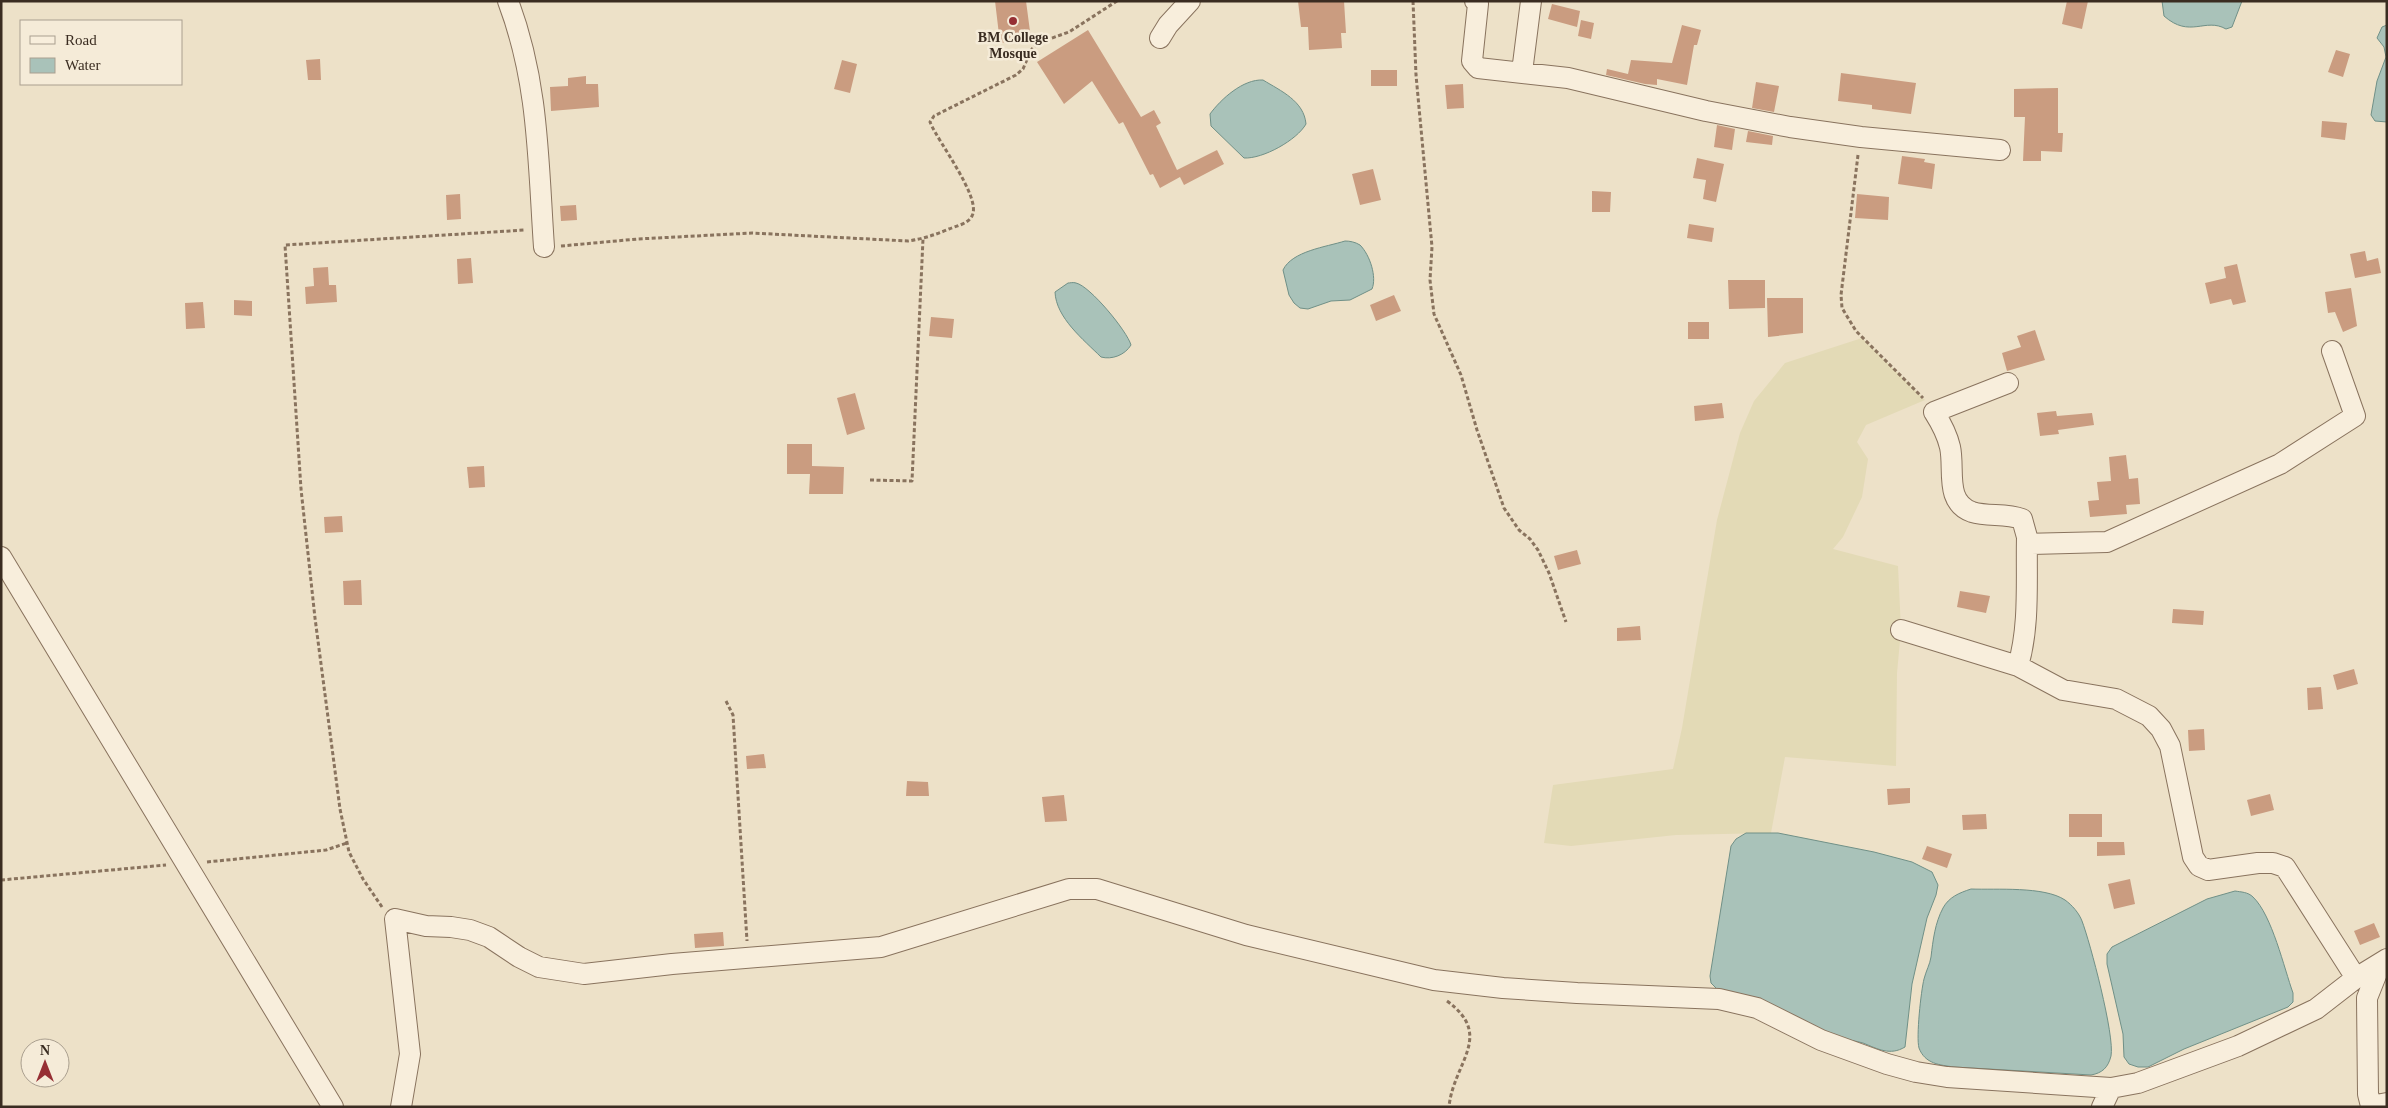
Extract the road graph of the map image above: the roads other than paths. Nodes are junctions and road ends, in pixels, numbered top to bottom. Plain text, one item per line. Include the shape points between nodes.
1 (508, 1) edge
2 (1190, 1) edge
3 (1475, 1) edge
4 (1531, 1) edge
5 (1160, 38) dead end
6 (1522, 72) junction
7 (2000, 150) dead end
8 (544, 238) road end
9 (2332, 351) dead end
10 (2008, 383) dead end
11 (2027, 544) junction
12 (1, 557) edge
13 (1900, 630) dead end
14 (2018, 666) junction
15 (2384, 961) edge
16 (2356, 978) junction
17 (2110, 1088) junction
18 (2387, 1103) edge
19 (333, 1107) edge
20 (401, 1107) edge
21 (2102, 1107) edge

1 - 8 street via 518,25 534,97
2 - 5 street
3 - 6 street via 1478,4 1472,61 1478,68
4 - 6 street
6 - 7 street via 1568,78 1790,127
9 - 11 street via 2355,416 2280,464 2107,542
10 - 11 street via 1934,412 1950,449 1952,490 1956,500 1973,512 2022,519
11 - 14 street via 2023,649
12 - 19 street
13 - 14 street
14 - 16 street via 2063,690 2116,699 2149,716 2170,746 2193,857 2199,866 2208,870 2272,863 2285,867
15 - 16 street
15 - 18 street via 2367,998 2368,1094 2371,1106
16 - 17 street via 2316,1009 2238,1046 2138,1084
17 - 20 street via 1916,1072 1821,1040 1757,1008 1719,999 1502,988 1434,980 1246,935 1104,891 1084,888 1062,891 881,947 584,974 539,967 489,937 470,930 395,919 410,1054
17 - 21 street

